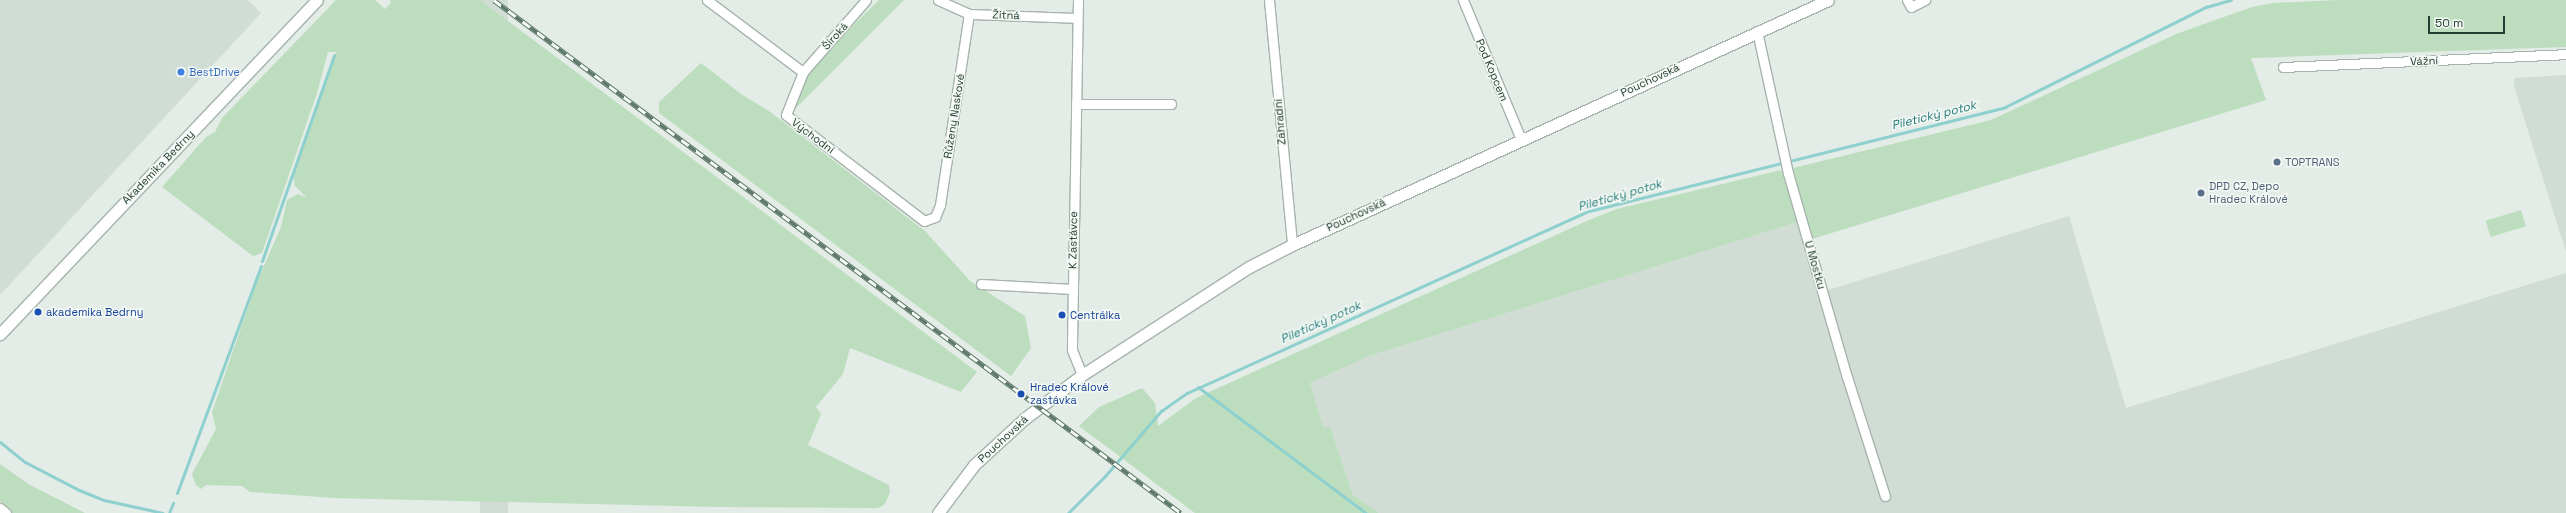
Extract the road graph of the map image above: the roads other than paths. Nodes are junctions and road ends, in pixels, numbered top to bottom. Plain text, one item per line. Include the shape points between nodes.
1 (317, 0) edge
2 (707, 0) edge
3 (866, 0) edge
4 (938, 0) edge
5 (1078, 0) edge
6 (1269, 0) edge
7 (1463, 0) edge
8 (1828, 0) edge
9 (1925, 0) edge
10 (1909, 4) edge
11 (969, 14) junction
12 (1077, 18) junction
13 (1757, 31) junction
14 (2566, 54) edge
15 (2283, 67) dead end
16 (803, 72) junction
17 (1076, 104) junction
18 (1171, 104) dead end
19 (1521, 139) junction
20 (935, 217) joint
21 (1292, 244) junction
22 (981, 284) dead end
23 (1073, 289) junction
24 (0, 334) edge
25 (1082, 375) junction
26 (1885, 496) dead end
27 (0, 508) edge
28 (6, 513) edge
29 (938, 513) edge

1 - 24 street, Akademika Bedrny
2 - 16 street
3 - 16 street, Široká
4 - 11 street, Žitná
5 - 12 street, K Zastávce
6 - 21 street, Zahradní
7 - 19 street, Pod Kopcem
8 - 13 street, Pouchovská
9 - 10 street
11 - 12 street, Žitná
11 - 20 street, Růženy Naskové via 940,205
12 - 17 street, K Zastávce
13 - 19 street, Pouchovská
13 - 26 street, U Mostku via 1788,173 1845,370
14 - 15 street, Vážní
16 - 20 street, Východní via 786,115 924,221
17 - 18 street
17 - 23 street, K Zastávce
19 - 21 street, Pouchovská
21 - 25 street, Pouchovská via 1249,267
22 - 23 street
23 - 25 street, K Zastávce via 1072,350
25 - 29 street, Pouchovská via 1003,436 974,465
27 - 28 street

